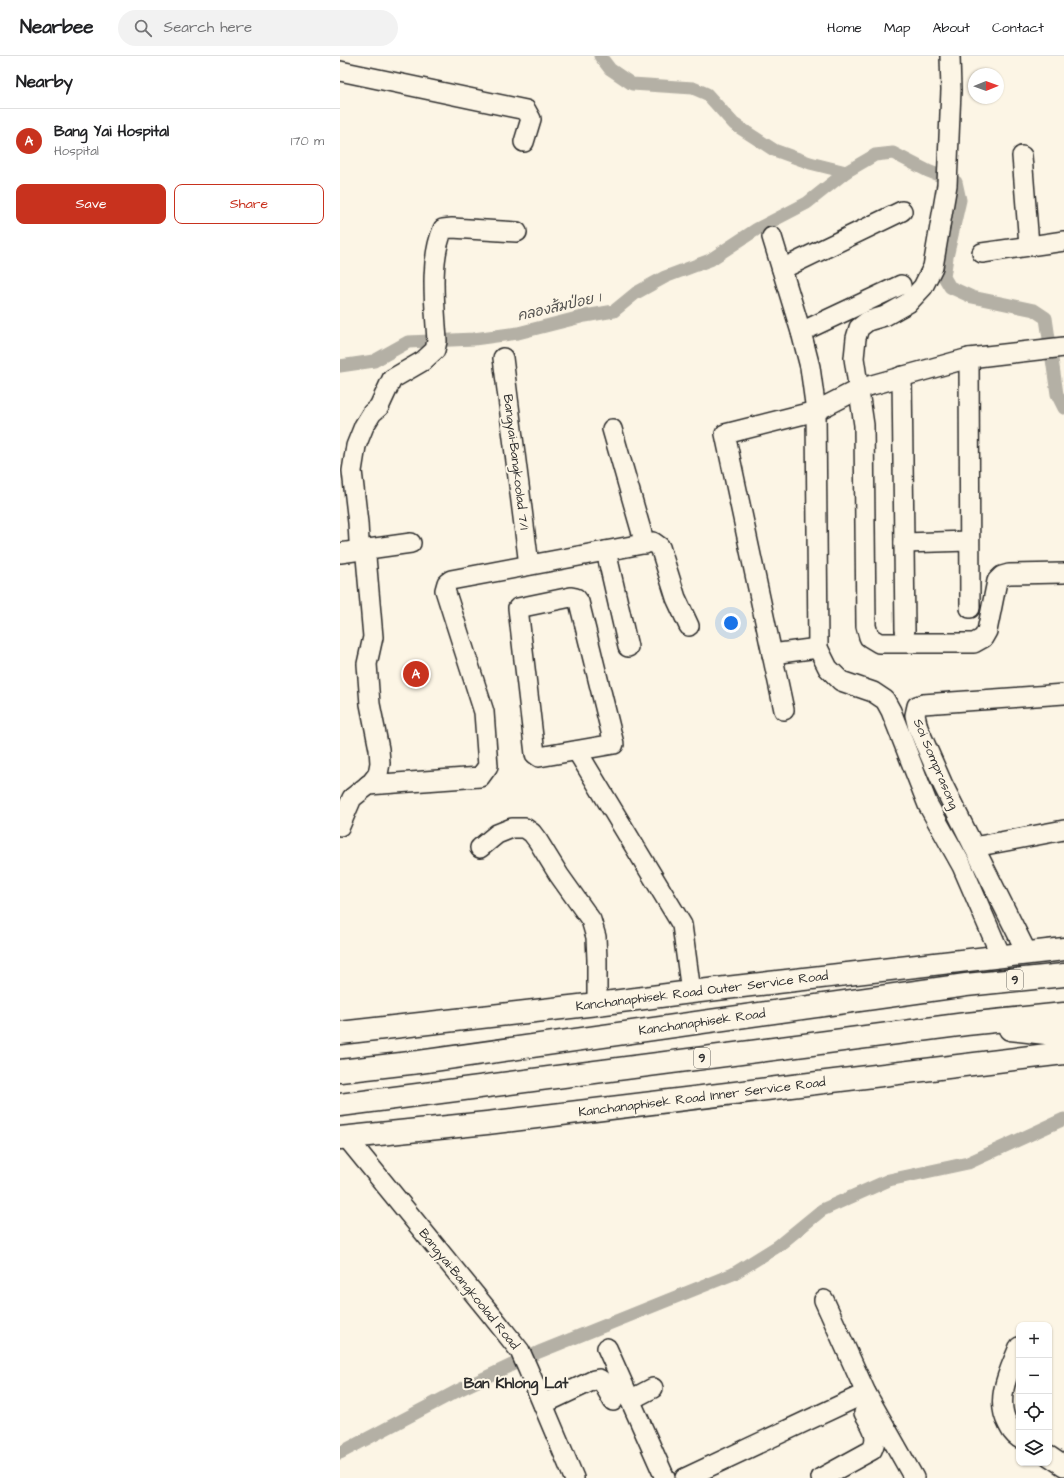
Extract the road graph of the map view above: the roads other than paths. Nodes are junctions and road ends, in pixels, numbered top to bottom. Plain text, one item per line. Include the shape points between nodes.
1 (950, 56) edge
2 (340, 71) edge
3 (524, 142) dead end
4 (1022, 156) dead end
5 (902, 211) dead end
6 (517, 232) dead end
7 (772, 237) dead end
8 (1064, 241) edge
9 (1029, 245) junction
10 (982, 253) dead end
11 (782, 269) junction
12 (901, 285) dead end
13 (801, 332) junction
14 (1064, 347) edge
15 (503, 358) dead end
16 (968, 358) junction
17 (902, 376) junction
18 (859, 389) junction
19 (816, 411) junction
20 (612, 428) dead end
21 (970, 541) junction
22 (411, 543) dead end
23 (904, 543) junction
24 (645, 544) junction
25 (361, 549) junction
26 (606, 551) junction
27 (340, 553) edge
28 (529, 566) junction
29 (1064, 573) edge
30 (970, 608) dead end
31 (689, 626) dead end
32 (905, 630) dead end
33 (628, 647) dead end
34 (818, 648) junction
35 (772, 654) junction
36 (1064, 694) edge
37 (784, 710) dead end
38 (577, 751) junction
39 (368, 785) junction
40 (340, 826) edge
41 (1064, 830) edge
42 (974, 847) junction
43 (480, 848) dead end
44 (1064, 949) edge
45 (1027, 953) junction
46 (1001, 956) junction
47 (1064, 962) edge
48 (1064, 975) edge
49 (966, 985) junction
50 (691, 992) junction
51 (597, 1004) junction
52 (1064, 1014) edge
53 (966, 1024) junction
54 (340, 1033) edge
55 (1064, 1035) edge
56 (1064, 1053) edge
57 (340, 1071) edge
58 (340, 1105) edge
59 (343, 1138) edge
60 (824, 1300) dead end
61 (608, 1348) dead end
62 (1016, 1355) edge
63 (653, 1388) dead end
64 (861, 1396) junction
65 (622, 1401) junction
66 (543, 1404) junction
67 (1016, 1436) edge
68 (1052, 1458) edge
69 (1064, 1466) edge
70 (574, 1478) edge
71 (665, 1478) edge
72 (685, 1478) edge
73 (821, 1478) edge
74 (914, 1478) edge

1 - 18 street via 947,185 933,267 923,287 908,303 885,316 868,321 859,328 854,358
2 - 3 street via 526,110 530,119
4 - 9 street
5 - 11 street
6 - 25 street via 443,229 438,240 434,276 435,350 423,361 392,379 379,407 364,426 356,446 352,471
7 - 11 street
8 - 9 street
9 - 10 street
11 - 13 street
12 - 13 street
13 - 19 street via 810,367
14 - 16 street
15 - 28 street, Bangyai-Bangkoolad 7/1
16 - 17 street
16 - 21 street
17 - 18 street
17 - 23 street
18 - 19 street
18 - 29 street via 864,425 866,626 869,637 879,643 974,643 983,638 987,631 997,581 1002,576
19 - 34 street
19 - 35 street via 725,434
20 - 24 street
21 - 23 street
21 - 30 street
22 - 25 street
23 - 32 street
24 - 26 street
24 - 31 street via 653,542 660,547 676,598
25 - 27 street
25 - 39 street via 366,557 372,633 367,664 370,704 380,764 378,774
26 - 28 street
26 - 33 street
28 - 39 street via 451,580 445,590 484,712 488,766 480,777
34 - 35 street
34 - 46 street via 828,668 841,681 873,692 885,700 892,711 928,805 962,866
35 - 37 street
36 - 42 street, Soi Somprasong via 917,706 915,715 918,728
38 - 38 street via 539,757 535,754 517,611 520,606 571,597 579,602 614,744
38 - 50 street via 682,925
39 - 40 street via 352,798
41 - 42 street
42 - 45 street, Soi Somprasong
43 - 51 street via 497,834 512,828 525,828 532,833 591,920 596,937
44 - 45 main road, Kanchanaphisek Road Outer Service Road
45 - 46 main road, Kanchanaphisek Road Outer Service Road
46 - 50 main road, Kanchanaphisek Road Outer Service Road
47 - 49 main road
48 - 49 main road, Kanchanaphisek Road / 9
49 - 57 main road, Kanchanaphisek Road / 9
50 - 51 main road, Kanchanaphisek Road Outer Service Road
51 - 54 main road, Kanchanaphisek Road Outer Service Road
52 - 53 main road, 9
53 - 55 main road
53 - 58 main road, 9
56 - 59 main road, Kanchanaphisek Road Inner Service Road
59 - 66 street, Bangyai-Bangkoolad Road via 520,1351
60 - 64 street
61 - 65 street
62 - 67 street via 1002,1394 1003,1416
63 - 65 street
64 - 72 street
64 - 73 street via 875,1432 876,1443 872,1450
64 - 74 street
65 - 66 street via 599,1379
65 - 71 street
66 - 70 street, Bangyai-Bangkoolad Road
68 - 69 street

